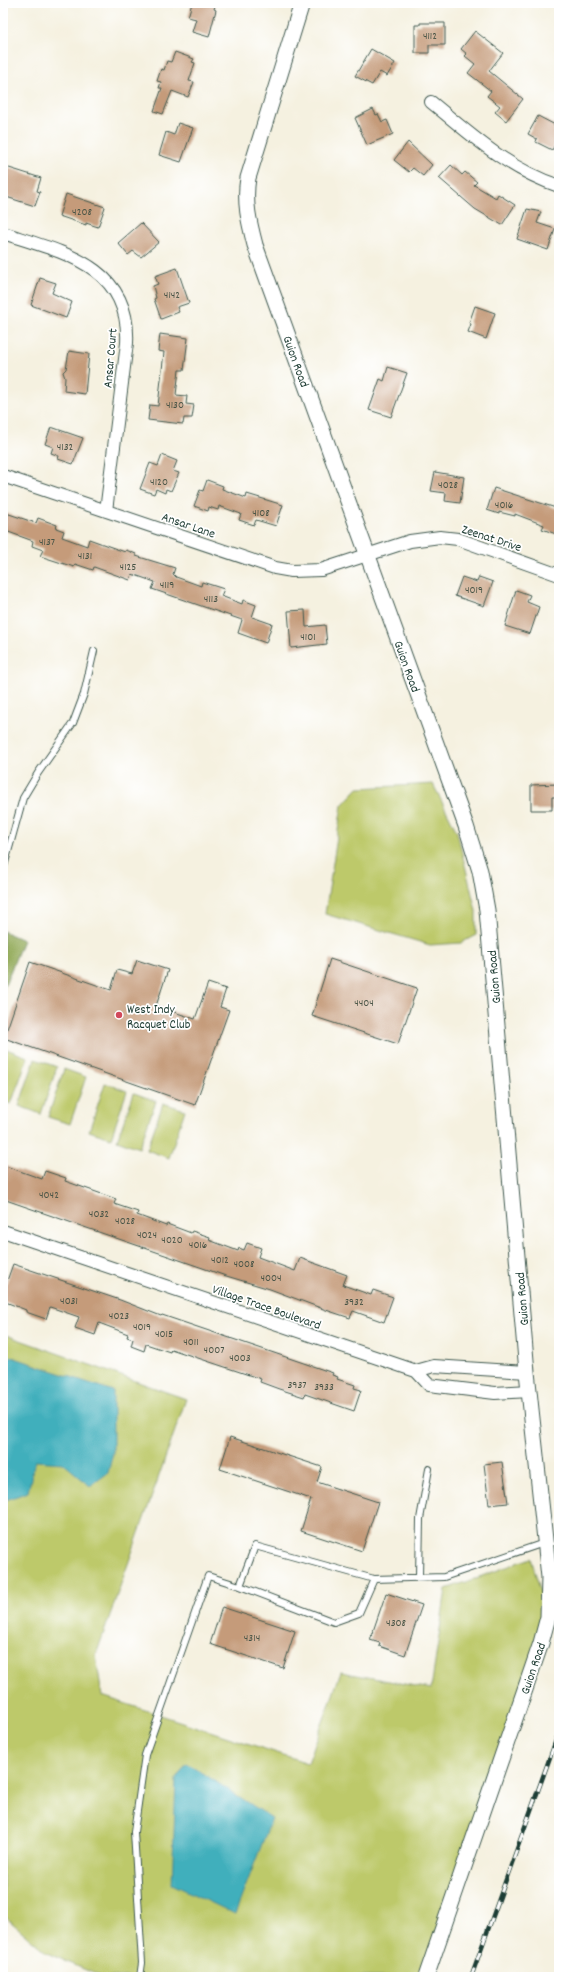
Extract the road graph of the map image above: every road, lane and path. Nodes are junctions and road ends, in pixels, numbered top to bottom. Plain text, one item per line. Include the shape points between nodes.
1 (302, 3) edge
2 (431, 102) dead end
3 (559, 186) edge
4 (3, 232) edge
5 (3, 476) edge
6 (106, 511) junction
7 (368, 554) junction
8 (559, 575) edge
9 (94, 651) dead end
10 (3, 870) edge
11 (3, 1231) edge
12 (416, 1372) junction
13 (527, 1372) junction
14 (530, 1391) junction
15 (429, 1468) dead end
16 (546, 1543) junction
17 (419, 1577) junction
18 (374, 1579) junction
19 (240, 1586) junction
20 (140, 1977) edge
21 (426, 1977) edge

1 - 7 street, Guion Road via 251,168 247,186 247,212 255,245
2 - 3 street via 509,164
4 - 6 street, Ansar Court via 74,257 92,267 111,285 121,302 127,342
5 - 6 street, Ansar Lane
6 - 7 street, Ansar Lane via 274,568 292,571 321,570
7 - 8 street, Zeenat Drive via 431,537 458,539
7 - 13 street, Guion Road via 466,826 484,890
9 - 10 lane via 84,694 73,723 23,798
11 - 12 street, Village Trace Boulevard
12 - 13 street via 434,1366
12 - 14 street via 429,1385 495,1393
13 - 14 street, Guion Road
14 - 16 street, Guion Road
15 - 17 lane via 420,1519
16 - 17 lane via 444,1577
16 - 21 street, Guion Road via 550,1591 545,1629
17 - 18 lane
18 - 19 lane via 359,1612 334,1622
18 - 19 lane via 255,1546
19 - 20 lane via 208,1576 145,1755 134,1832 142,1963

